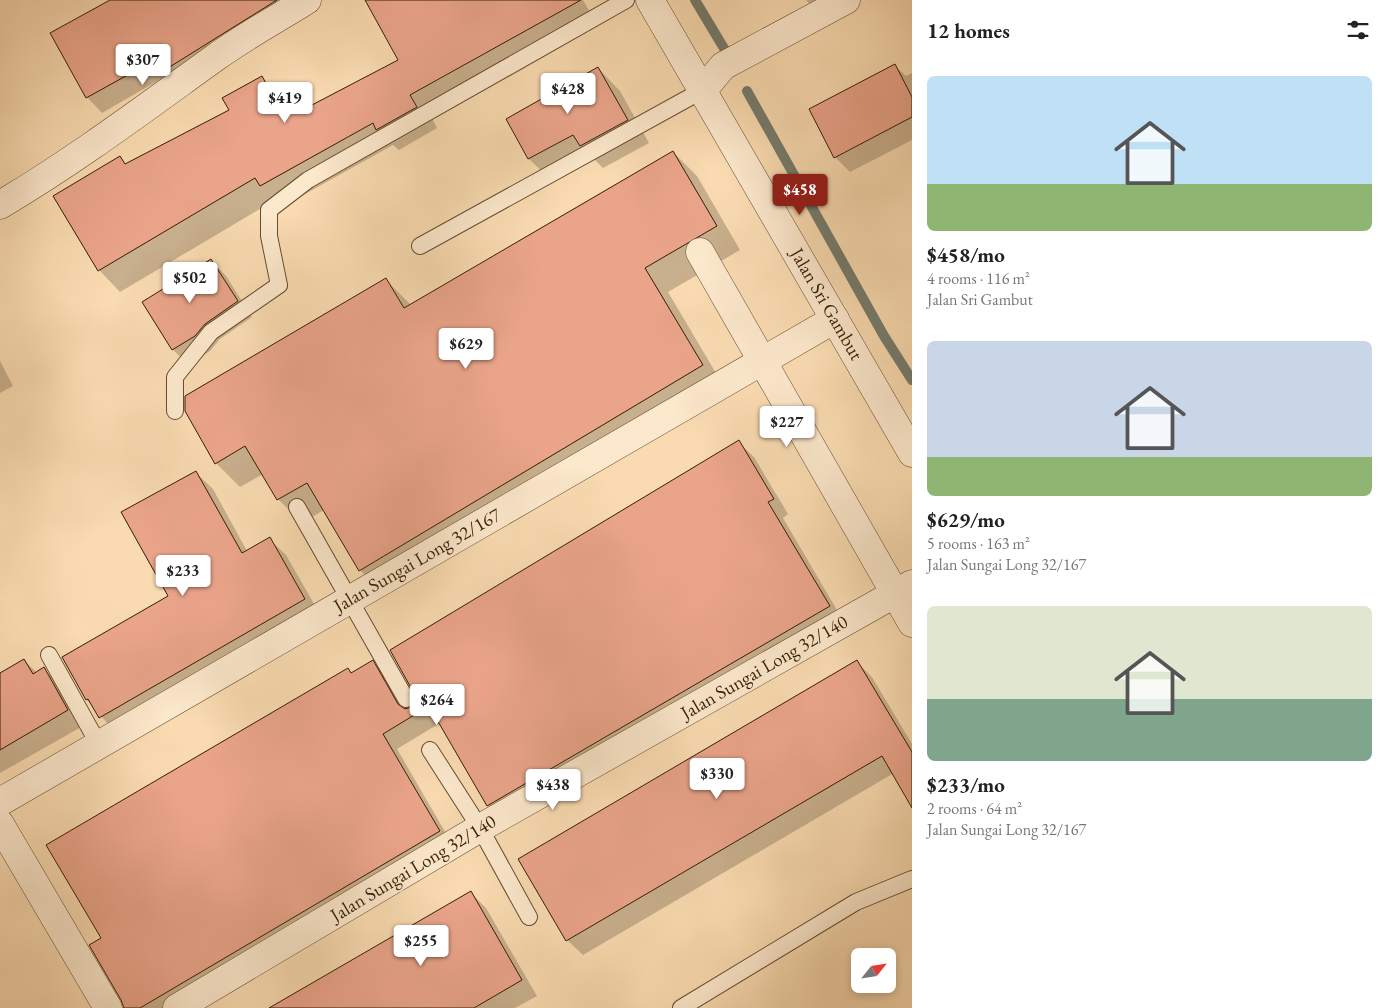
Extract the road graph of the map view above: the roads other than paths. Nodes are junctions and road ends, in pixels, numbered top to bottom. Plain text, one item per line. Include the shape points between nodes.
1 (307, 0) edge
2 (626, 0) edge
3 (650, 0) edge
4 (846, 0) edge
5 (703, 90) junction
6 (0, 205) edge
7 (420, 246) dead end
8 (700, 252) dead end
9 (835, 319) junction
10 (761, 362) junction
11 (175, 411) dead end
12 (912, 453) edge
13 (297, 507) dead end
14 (904, 589) edge
15 (351, 599) junction
16 (912, 624) edge
17 (49, 655) dead end
18 (406, 699) dead end
19 (99, 745) junction
20 (430, 750) dead end
21 (0, 802) edge
22 (0, 824) edge
23 (480, 828) junction
24 (912, 880) edge
25 (529, 917) dead end
26 (108, 1008) edge
27 (177, 1008) edge
28 (681, 1008) edge

1 - 6 street via 218,56 57,172
2 - 11 lane via 308,180 269,210 269,236 279,285 211,332 175,377
3 - 5 street, Jalan Sri Gambut
4 - 5 street via 723,66
5 - 7 lane
5 - 9 street, Jalan Sri Gambut
8 - 10 street
9 - 10 street, Jalan Sungai Long 32/167
9 - 12 street, Jalan Sri Gambut
10 - 14 street
10 - 15 street, Jalan Sungai Long 32/167
13 - 15 lane
14 - 16 street
14 - 23 street, Jalan Sungai Long 32/140
15 - 18 lane
15 - 19 street, Jalan Sungai Long 32/167
17 - 19 lane
19 - 21 street, Jalan Sungai Long 32/167
20 - 23 lane
22 - 26 street
23 - 25 lane
23 - 27 street, Jalan Sungai Long 32/140
24 - 28 lane via 856,902

